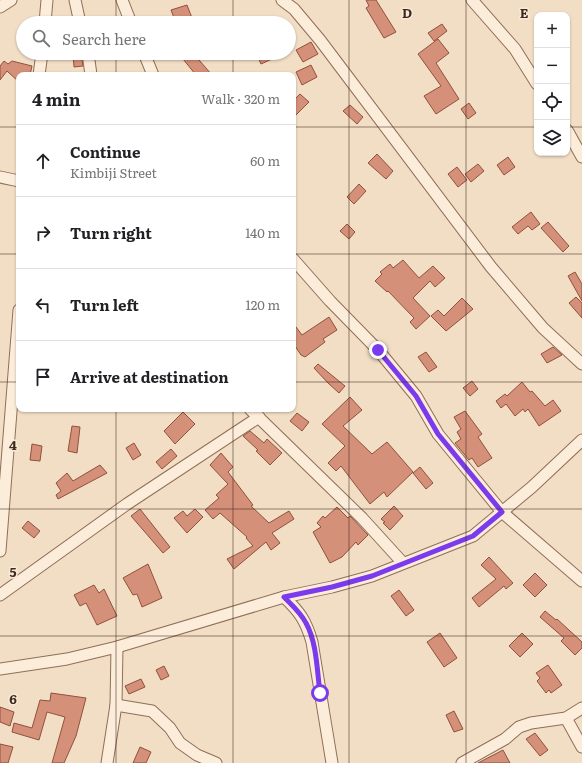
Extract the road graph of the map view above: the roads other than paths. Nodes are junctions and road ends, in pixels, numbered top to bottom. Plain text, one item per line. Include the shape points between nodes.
1 (11, 0) edge
2 (47, 0) edge
3 (75, 0) edge
4 (122, 0) edge
5 (282, 0) edge
6 (472, 0) edge
7 (0, 7) edge
8 (46, 16) edge
9 (78, 16) edge
10 (128, 16) edge
11 (41, 60) edge
12 (89, 60) edge
13 (147, 60) edge
14 (39, 72) edge
15 (91, 72) edge
16 (152, 72) edge
17 (534, 79) edge
18 (570, 135) edge
19 (582, 157) edge
20 (0, 177) edge
21 (16, 180) edge
22 (296, 262) edge
23 (16, 347) edge
24 (582, 364) edge
25 (253, 412) edge
26 (259, 417) junction
27 (582, 440) edge
28 (502, 512) junction
29 (0, 543) edge
30 (402, 562) junction
31 (582, 581) edge
32 (0, 595) edge
33 (284, 597) junction
34 (117, 647) junction
35 (0, 670) edge
36 (116, 705) junction
37 (582, 708) edge
38 (566, 718) junction
39 (582, 747) edge
40 (107, 763) edge
41 (216, 763) edge
42 (332, 763) edge
43 (462, 763) edge

1 - 7 street
2 - 8 street
3 - 9 street
4 - 10 street
5 - 24 street via 294,9 320,40 491,267 543,328
6 - 17 street via 515,49
11 - 14 street
12 - 15 street
13 - 16 street
18 - 19 street
20 - 21 street
22 - 28 street via 378,350 416,396 438,434
23 - 29 street
25 - 26 street
26 - 30 street via 362,518
26 - 32 street via 127,504
27 - 28 street
28 - 30 street via 473,536
28 - 31 street
30 - 33 street via 372,576
33 - 34 street
33 - 42 street via 307,624
34 - 35 street via 67,659
34 - 36 street
36 - 40 street
36 - 41 street via 152,711 170,728 180,743
37 - 38 street
38 - 39 street
38 - 43 street via 519,727 505,739

